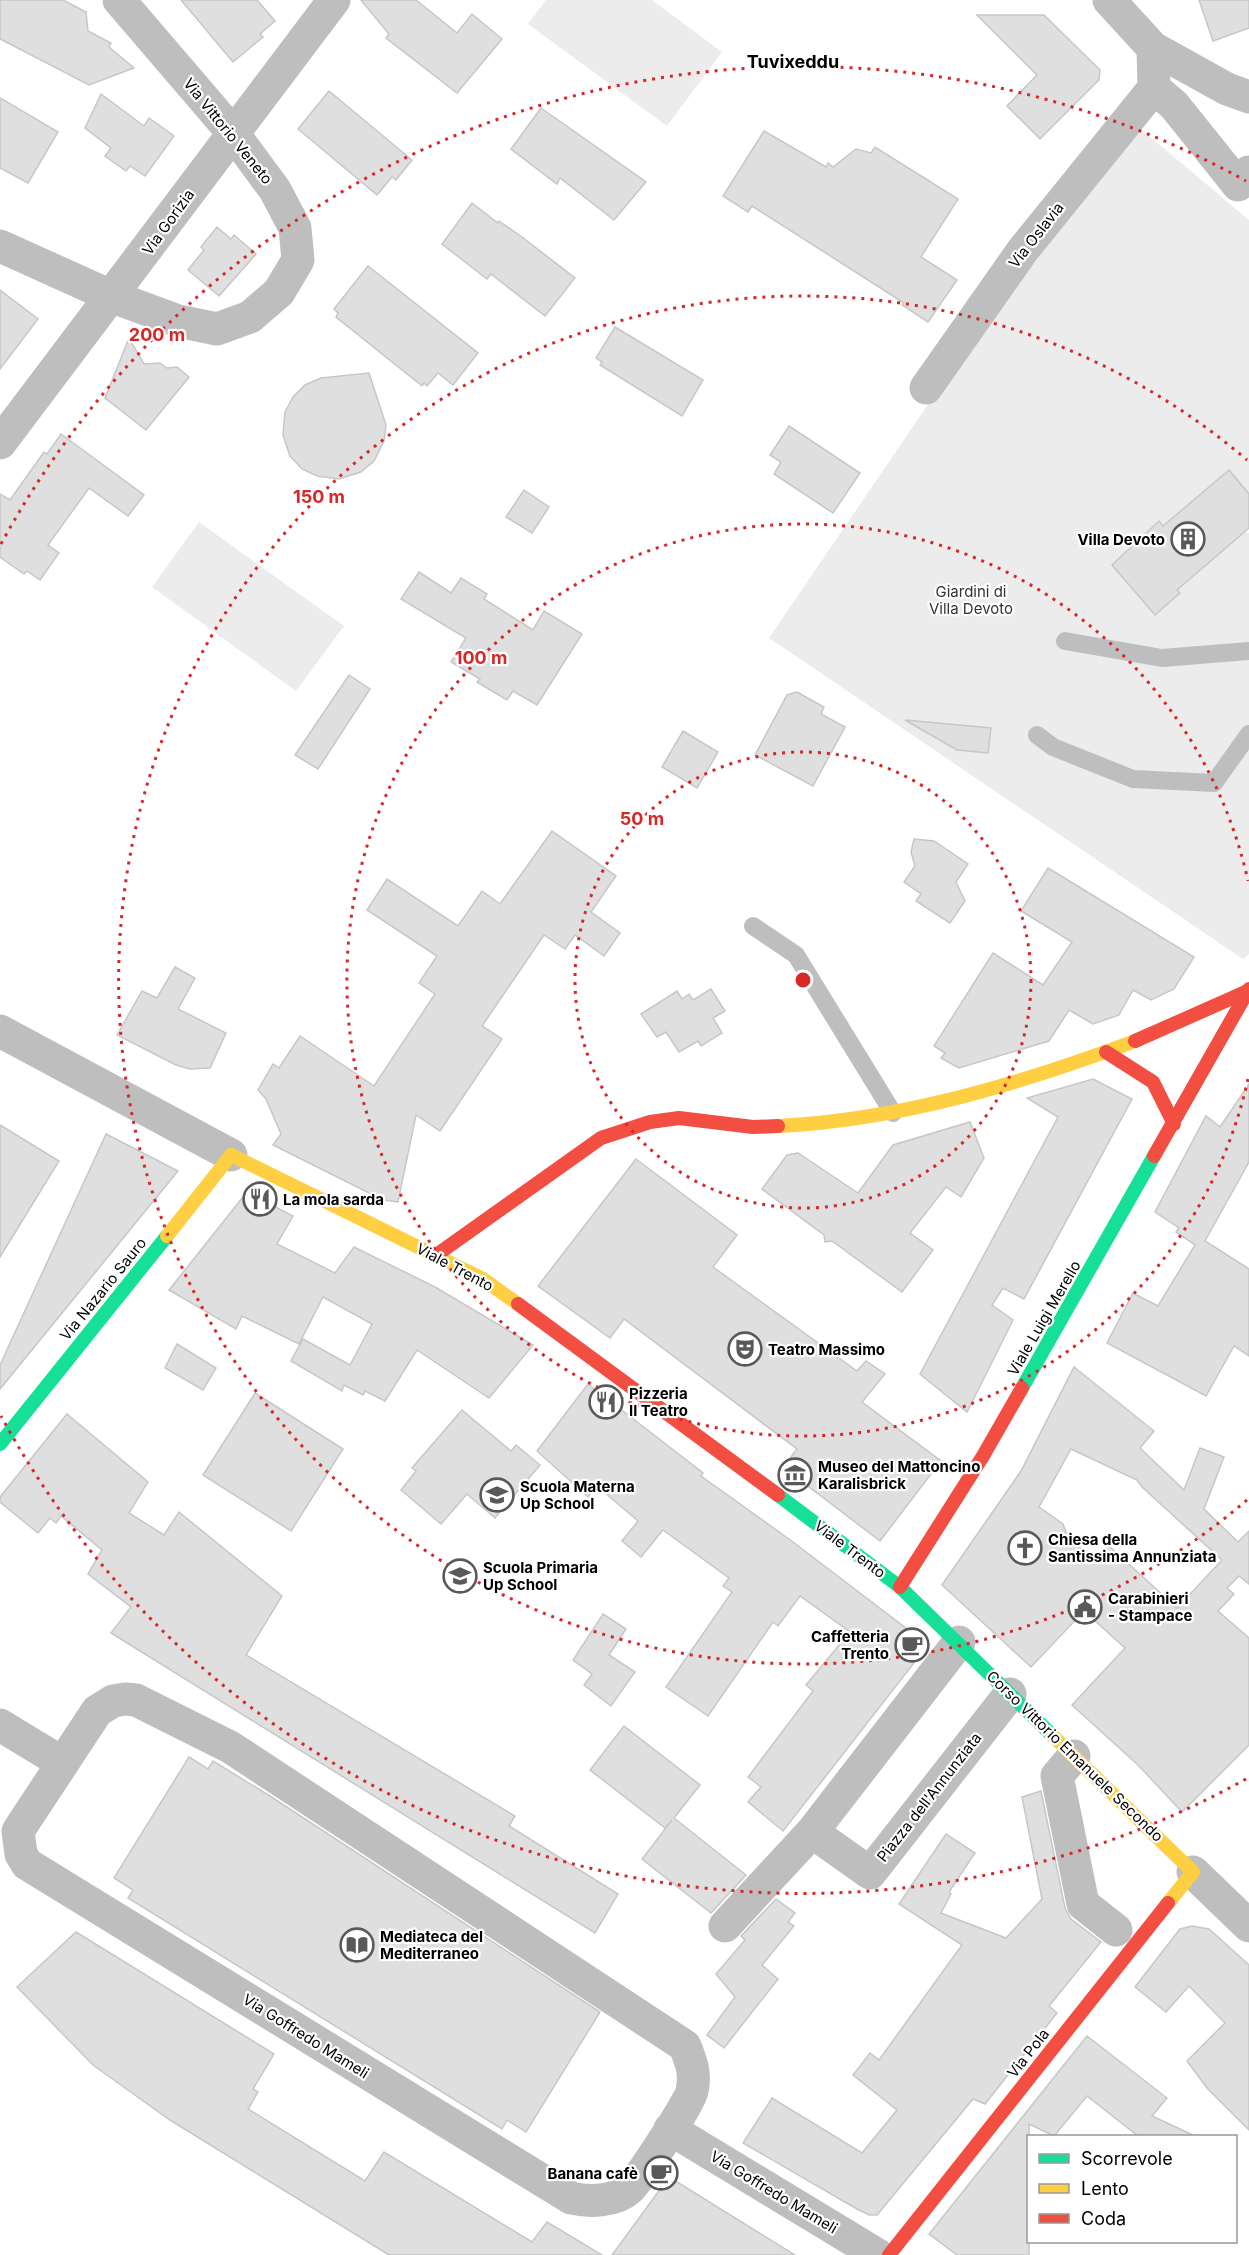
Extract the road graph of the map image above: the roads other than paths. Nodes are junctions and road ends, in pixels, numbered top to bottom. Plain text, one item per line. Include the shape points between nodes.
1 (118, 0) edge
2 (334, 0) edge
3 (1109, 0) edge
4 (1153, 48) junction
5 (1154, 88) junction
6 (1249, 97) edge
7 (233, 133) junction
8 (1249, 172) edge
9 (0, 246) edge
10 (112, 297) junction
11 (926, 388) dead end
12 (0, 444) edge
13 (1065, 641) dead end
14 (1249, 651) edge
15 (1249, 734) edge
16 (1036, 735) dead end
17 (753, 926) dead end
18 (1248, 990) edge
19 (0, 1031) edge
20 (1197, 1046) dead end
21 (1106, 1052) junction
22 (1209, 1060) junction
23 (893, 1113) junction
24 (1174, 1124) junction
25 (231, 1155) junction
26 (435, 1256) junction
27 (0, 1444) edge
28 (900, 1587) junction
29 (959, 1642) junction
30 (1010, 1694) junction
31 (0, 1725) edge
32 (1074, 1756) junction
33 (61, 1762) junction
34 (812, 1832) junction
35 (1193, 1872) junction
36 (725, 1926) dead end
37 (1249, 1926) edge
38 (1116, 1929) dead end
39 (670, 2129) junction
40 (878, 2255) edge
41 (889, 2255) edge

1 - 7 street, Via Vittorio Veneto
2 - 7 street, Via Gorizia
3 - 4 street
4 - 5 street
4 - 6 street
5 - 8 street via 1174,105 1238,185
5 - 11 street, Via Oslavia via 1023,250
7 - 10 street, Via Gorizia
7 - 10 street, Via Vittorio Veneto via 275,190 295,228 298,260 279,292 250,316 217,329 178,321
9 - 10 street, Via Vittorio Veneto
10 - 12 street, Via Gorizia
13 - 14 lane via 1162,658
15 - 16 lane via 1214,783 1133,778 1053,747
17 - 23 lane via 796,955
18 - 21 street via 1180,1027
18 - 22 street, Viale Luigi Merello
19 - 25 street, Viale Trento
20 - 22 street
21 - 23 street via 1052,1072
21 - 24 street via 1152,1082
22 - 24 street, Viale Luigi Merello
23 - 26 street via 835,1123 753,1127 679,1118 650,1122 601,1138
24 - 28 street, Viale Luigi Merello via 983,1456
25 - 26 street, Viale Trento
25 - 27 street, Via Nazario Sauro
26 - 28 street, Viale Trento via 483,1279
28 - 29 street, Corso Vittorio Emanuele Secondo
29 - 30 street, Corso Vittorio Emanuele Secondo
29 - 34 street
30 - 32 street, Corso Vittorio Emanuele Secondo
30 - 34 street, Piazza dell'Annunziata via 870,1873
31 - 33 street
32 - 35 street, Corso Vittorio Emanuele Secondo
32 - 38 street via 1057,1776 1083,1904
33 - 39 street, Via Goffredo Mameli via 97,1711 124,1699 136,1700 230,1747 685,2046 694,2068 692,2094
33 - 39 street, Via Goffredo Mameli via 18,1831 21,1854 27,1864 571,2198 600,2199 629,2189
34 - 36 street
35 - 37 street, Corso Vittorio Emanuele Secondo
35 - 41 street, Via Pola
39 - 40 street, Via Goffredo Mameli

